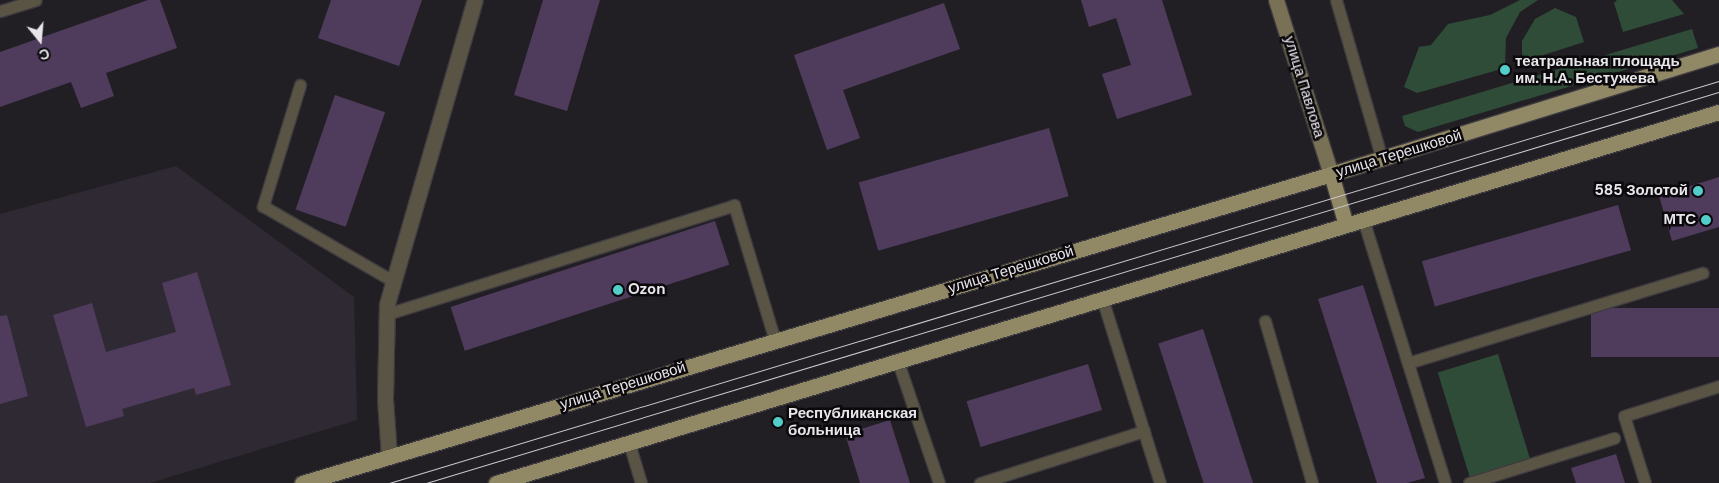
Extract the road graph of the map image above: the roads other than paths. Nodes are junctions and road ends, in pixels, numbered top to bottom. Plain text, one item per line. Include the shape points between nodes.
1 (35, 0) edge
2 (475, 0) edge
3 (1276, 0) edge
4 (1336, 0) edge
5 (0, 11) edge
6 (1719, 54) edge
7 (300, 85) dead end
8 (1719, 112) edge
9 (1382, 159) junction
10 (1331, 174) junction
11 (1363, 220) junction
12 (1346, 225) junction
13 (1703, 273) dead end
14 (393, 281) junction
15 (1102, 298) junction
16 (387, 314) junction
17 (1265, 321) dead end
18 (775, 341) junction
19 (897, 359) junction
20 (1408, 363) junction
21 (1719, 386) edge
22 (1144, 431) junction
23 (1614, 438) dead end
24 (629, 443) junction
25 (389, 456) junction
26 (302, 483) edge
27 (496, 483) edge
28 (641, 483) edge
29 (939, 483) edge
30 (980, 483) edge
31 (1160, 483) edge
32 (1312, 483) edge
33 (1445, 483) edge
34 (1469, 483) edge
35 (1645, 483) edge

1 - 5 lane
2 - 14 street
3 - 10 street, улица Павлова
4 - 9 lane
6 - 9 main road, улица Терешковой
7 - 14 lane via 263,206
8 - 11 main road
9 - 10 main road, улица Терешковой
10 - 12 main road
10 - 18 main road, улица Терешковой
11 - 12 main road
11 - 20 lane
12 - 15 main road
13 - 20 lane
14 - 16 street
15 - 19 main road
15 - 22 lane
16 - 18 lane via 734,205
16 - 25 street via 385,399
17 - 32 lane
18 - 25 main road, улица Терешковой
19 - 24 main road
19 - 29 lane
20 - 33 lane
21 - 35 lane via 1624,416
22 - 30 lane
22 - 31 lane
23 - 34 lane
24 - 27 main road
24 - 28 lane
25 - 26 main road, улица Терешковой

